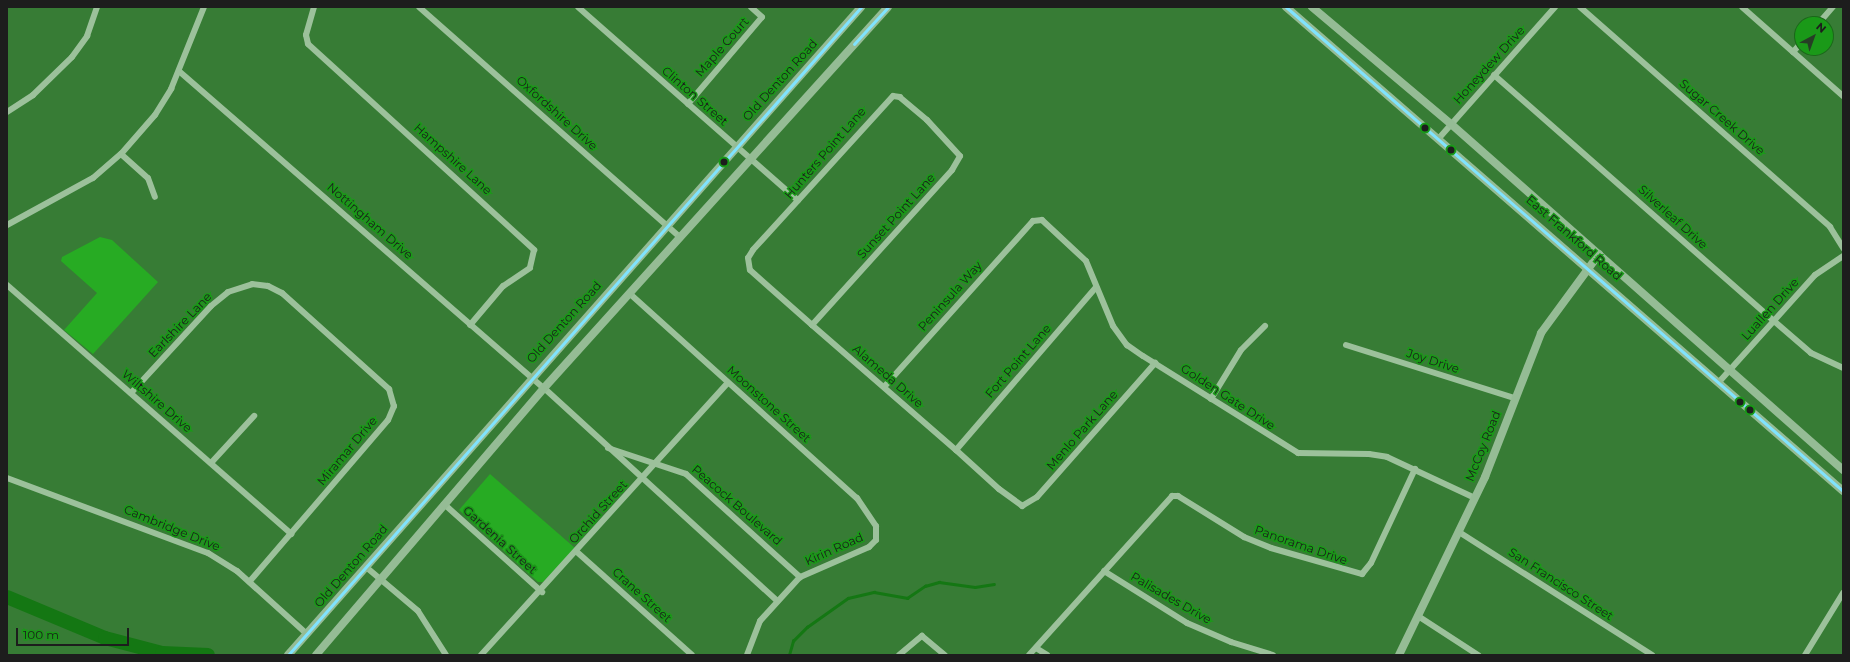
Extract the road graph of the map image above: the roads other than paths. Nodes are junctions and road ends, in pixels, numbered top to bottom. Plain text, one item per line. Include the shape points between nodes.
1 (97, 7) edge
2 (204, 7) edge
3 (314, 7) edge
4 (419, 7) edge
5 (578, 7) edge
6 (751, 7) edge
7 (861, 7) edge
8 (888, 7) edge
9 (1286, 7) edge
10 (1312, 7) edge
11 (1555, 7) edge
12 (1580, 7) edge
13 (1742, 7) edge
14 (1833, 7) edge
15 (1825, 16) edge
16 (1793, 52) joint
17 (180, 72) junction
18 (1494, 75) junction
19 (1843, 96) edge
20 (688, 104) junction
21 (7, 112) edge
22 (927, 120) joint
23 (1451, 124) junction
24 (1440, 137) junction
25 (737, 147) junction
26 (121, 154) junction
27 (751, 158) junction
28 (155, 197) dead end
29 (798, 200) junction
30 (1033, 221) joint
31 (7, 225) edge
32 (666, 225) junction
33 (680, 237) junction
34 (1843, 248) edge
35 (1599, 254) junction
36 (1843, 256) edge
37 (748, 258) joint
38 (1589, 267) junction
39 (252, 284) joint
40 (7, 285) edge
41 (1096, 287) junction
42 (630, 293) junction
43 (1774, 321) junction
44 (470, 325) junction
45 (812, 325) junction
46 (1265, 326) dead end
47 (1346, 345) dead end
48 (1155, 363) junction
49 (1843, 368) edge
50 (1730, 370) junction
51 (531, 377) junction
52 (728, 382) junction
53 (1719, 382) junction
54 (884, 387) junction
55 (544, 388) junction
56 (131, 393) junction
57 (1514, 398) junction
58 (1211, 399) junction
59 (254, 416) dead end
60 (606, 447) junction
61 (956, 450) junction
62 (657, 462) junction
63 (211, 463) junction
64 (1416, 469) junction
65 (1843, 470) edge
66 (7, 478) edge
67 (641, 480) junction
68 (1843, 491) edge
69 (1475, 498) junction
70 (444, 504) junction
71 (1022, 506) joint
72 (1459, 532) junction
73 (291, 534) junction
74 (876, 540) joint
75 (577, 552) junction
76 (366, 567) junction
77 (1104, 571) junction
78 (800, 577) junction
79 (381, 580) junction
80 (249, 582) junction
81 (542, 592) junction
82 (1843, 593) edge
83 (776, 602) junction
84 (1418, 616) junction
85 (307, 634) junction
86 (1036, 648) junction
87 (290, 653) edge
88 (316, 655) edge
89 (446, 655) edge
90 (481, 655) edge
91 (692, 655) edge
92 (747, 655) edge
93 (899, 655) edge
94 (945, 655) edge
95 (1029, 655) edge
96 (1047, 655) edge
97 (1273, 655) edge
98 (1399, 655) edge
99 (1478, 655) edge
100 (1652, 655) edge
101 (1805, 655) edge

1 - 21 street via 87,36 72,57 33,96
2 - 17 street
3 - 44 street, Hampshire Lane via 306,35 308,44 534,250 530,268 504,286
4 - 32 street, Oxfordshire Drive
5 - 20 street, Clinton Street
6 - 20 street, Maple Court via 762,17
7 - 25 main road, Old Denton Road
8 - 27 main road
9 - 24 main road, East Frankford Road
10 - 23 main road, East Frankford Road
11 - 18 street, Honeydew Drive
12 - 34 street, Sugar Creek Drive via 1830,227
13 - 16 street
14 - 15 street
16 - 19 street
17 - 26 street via 154,115
17 - 44 street, Nottingham Drive
18 - 23 street, Honeydew Drive
18 - 43 street, Silverleaf Drive
20 - 25 street, Clinton Street
22 - 29 street, Hunters Point Lane via 900,97 893,96
22 - 45 street, Sunset Point Lane via 956,149 960,156 957,163
23 - 24 street, Honeydew Drive
23 - 35 main road, East Frankford Road
24 - 38 main road, East Frankford Road
25 - 27 street, Clinton Street
25 - 32 main road, Old Denton Road
26 - 28 street via 148,178
26 - 31 street via 87,182
27 - 29 street, Clinton Street
27 - 33 main road
29 - 37 street, Hunters Point Lane
30 - 41 street, Golden Gate Drive via 1042,220 1080,254 1090,267
30 - 54 street, Peninsula Way
32 - 33 street, Oxfordshire Drive
32 - 51 main road, Old Denton Road
33 - 42 main road
35 - 38 main road, McCoy Road
35 - 50 main road, East Frankford Road
36 - 43 street, Luallen Drive via 1815,276
37 - 45 street, Alameda Drive via 750,270
38 - 53 main road, East Frankford Road
38 - 57 main road, McCoy Road via 1550,315
39 - 56 street, Earlshire Lane via 228,292 211,306
39 - 73 street, Miramar Drive via 268,286 282,293 382,382 393,400 392,414 384,425
40 - 56 street, Wiltshire Drive
41 - 48 street, Golden Gate Drive via 1118,334
41 - 61 street, Fort Point Lane
42 - 52 street, Moonstone Street
42 - 55 main road
43 - 49 street, Silverleaf Drive via 1811,353
43 - 50 street, Luallen Drive
44 - 51 street, Nottingham Drive
45 - 54 street, Alameda Drive
46 - 58 street via 1241,350
47 - 57 street, Joy Drive
48 - 58 street, Golden Gate Drive
48 - 71 street, Menlo Park Lane via 1037,498
50 - 53 street, Luallen Drive
50 - 65 main road, East Frankford Road
51 - 55 street, Nottingham Drive
51 - 76 main road, Old Denton Road
52 - 62 street, Orchid Street
52 - 74 street, Moonstone Street via 857,498 876,526
53 - 68 main road, East Frankford Road
54 - 61 street, Alameda Drive
55 - 60 street, Peacock Boulevard
55 - 70 main road
56 - 63 street, Wiltshire Drive
57 - 69 main road, McCoy Road via 1498,447
58 - 64 street, Golden Gate Drive via 1298,453 1369,454
59 - 63 street
60 - 62 street, Peacock Boulevard
60 - 67 street, Peacock Boulevard
61 - 71 street, Alameda Drive
62 - 67 street, Orchid Street
62 - 78 street, Peacock Boulevard via 686,474
63 - 73 street, Wiltshire Drive
64 - 69 street, Golden Gate Drive
64 - 77 street, Panorama Drive via 1371,563 1362,574 1251,540 1178,496 1165,502
66 - 80 street, Cambridge Drive via 208,553
67 - 75 street, Orchid Street
67 - 83 street, Peacock Boulevard
69 - 72 main road, McCoy Road
70 - 79 main road
70 - 81 street, Gardenia Street
72 - 84 main road, McCoy Road
72 - 100 street, San Francisco Street
73 - 80 street, Miramar Drive
74 - 78 street, Kirin Road
75 - 81 street, Orchid Street
75 - 91 street, Crane Street
76 - 79 street
76 - 85 main road, Old Denton Road
77 - 86 street, Panorama Drive
77 - 97 street, Palisades Drive via 1188,623 1231,642
78 - 83 street, Kirin Road
79 - 88 main road
79 - 89 street via 426,621
80 - 85 street, Cambridge Drive
81 - 90 street, Orchid Street
82 - 101 street
83 - 92 street, Kirin Road via 753,634
84 - 98 main road, McCoy Road
84 - 99 street
85 - 87 main road, Old Denton Road
86 - 95 street, Panorama Drive
86 - 96 street
93 - 94 street via 922,636

